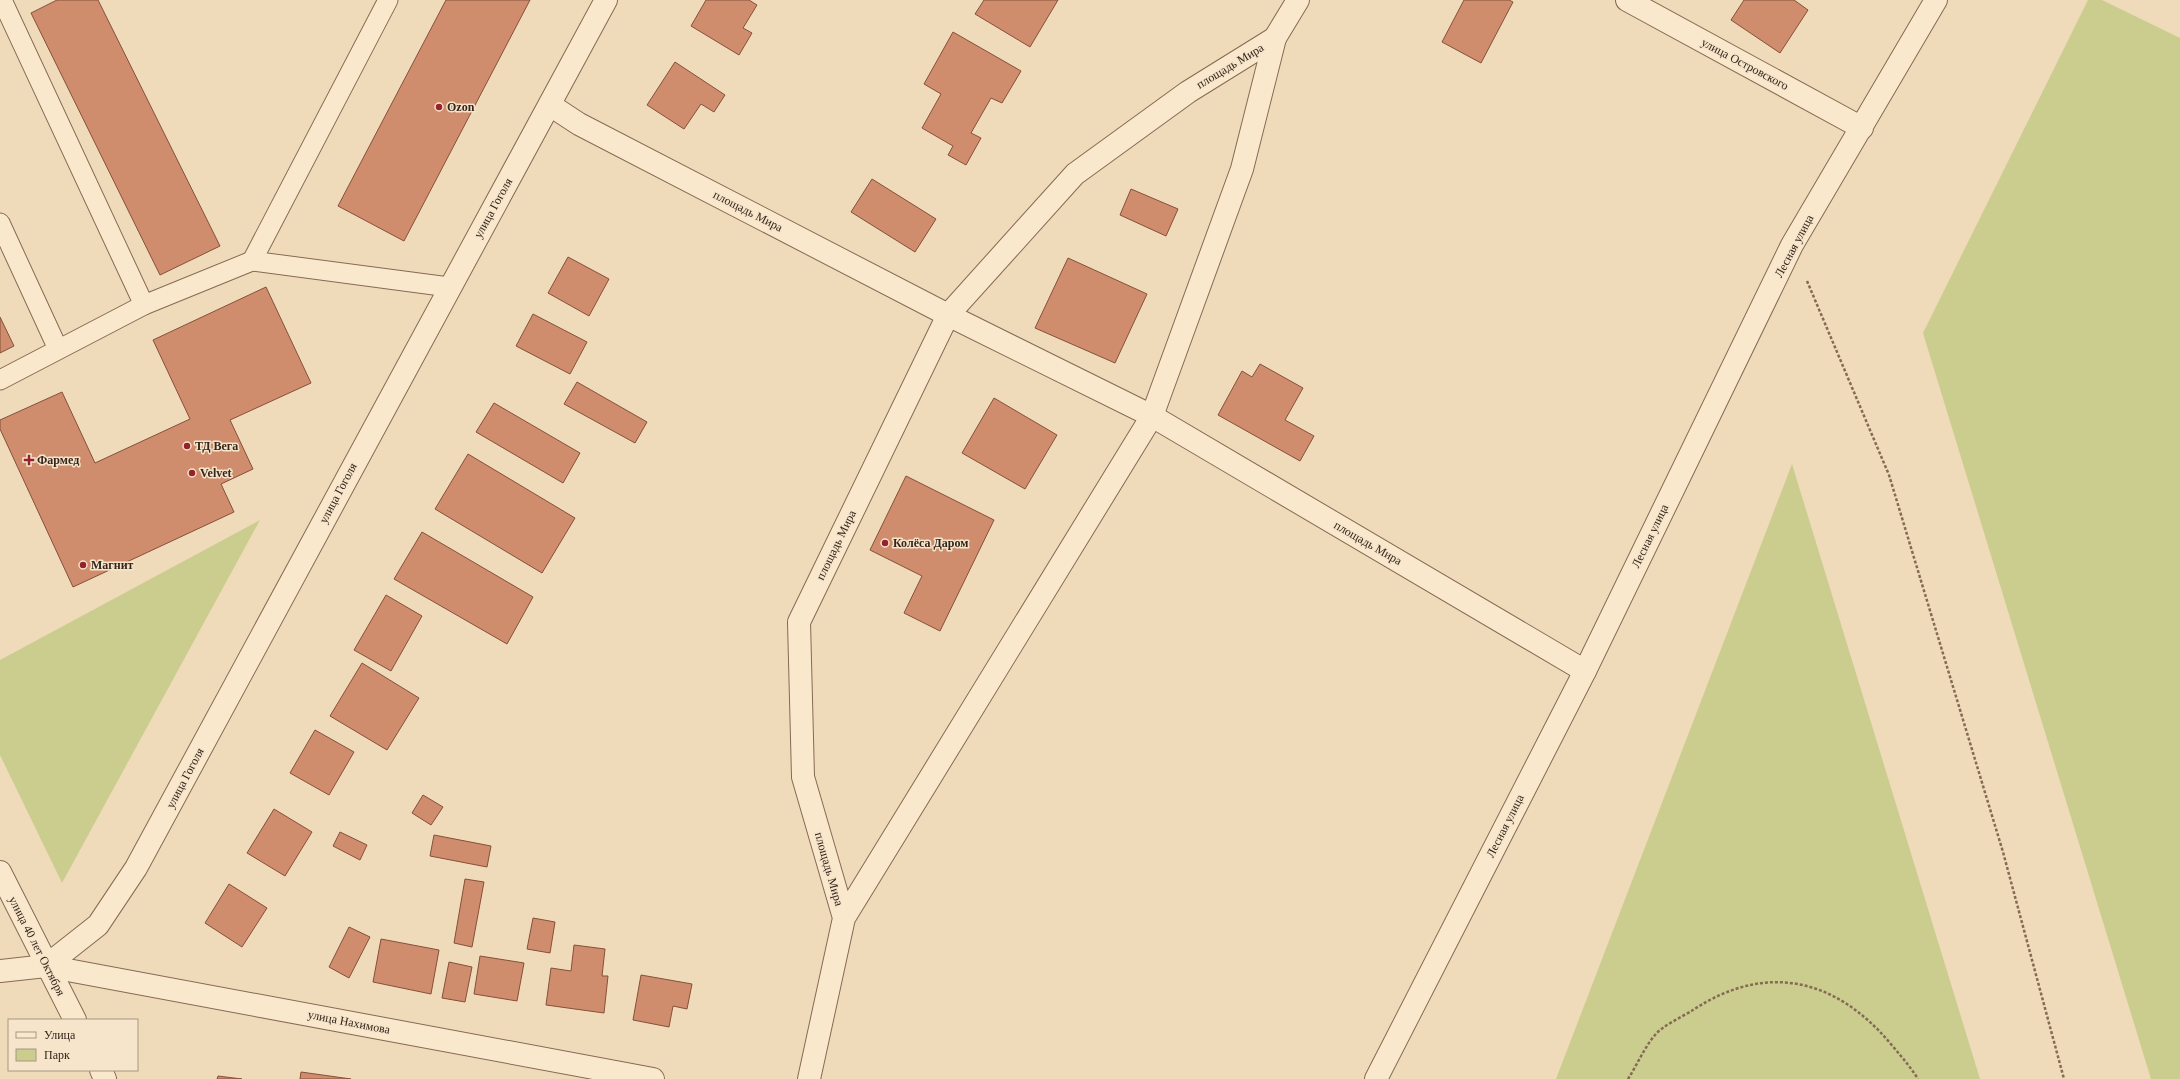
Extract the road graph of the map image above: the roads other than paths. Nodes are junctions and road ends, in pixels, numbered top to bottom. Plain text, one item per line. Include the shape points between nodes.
1 (2, 0) edge
2 (388, 0) edge
3 (606, 0) edge
4 (1298, 0) edge
5 (1627, 0) edge
6 (1936, 0) edge
7 (1276, 38) junction
8 (550, 105) junction
9 (1862, 128) junction
10 (0, 223) edge
11 (252, 261) junction
12 (449, 287) junction
13 (144, 305) junction
14 (948, 315) junction
15 (58, 349) junction
16 (0, 380) edge
17 (1152, 416) junction
18 (1585, 671) junction
19 (0, 872) edge
20 (844, 918) junction
21 (46, 966) junction
22 (0, 971) edge
23 (74, 1019) edge
24 (653, 1079) edge
25 (809, 1079) edge
26 (1376, 1079) edge

1 - 13 lane
2 - 11 lane
3 - 8 street, улица Гоголя
4 - 7 street
5 - 9 street, улица Островского
6 - 9 street, Лесная улица
7 - 14 street, площадь Мира via 1188,92 1075,174
7 - 17 street, площадь Мира via 1242,169
8 - 12 street, улица Гоголя
8 - 14 street, площадь Мира via 579,124
9 - 18 street, Лесная улица via 1792,245
10 - 15 lane
11 - 12 lane
11 - 13 lane
12 - 21 street, улица Гоголя via 136,868 98,925
13 - 15 lane
14 - 17 street, площадь Мира
14 - 20 street, площадь Мира via 799,622 803,777
15 - 16 lane
17 - 18 street, площадь Мира
17 - 20 street, площадь Мира
18 - 26 street, Лесная улица
19 - 21 street, улица 40 лет Октября
20 - 25 street
21 - 22 street, улица Нахимова
21 - 23 street, улица 40 лет Октября
21 - 24 street, улица Нахимова

